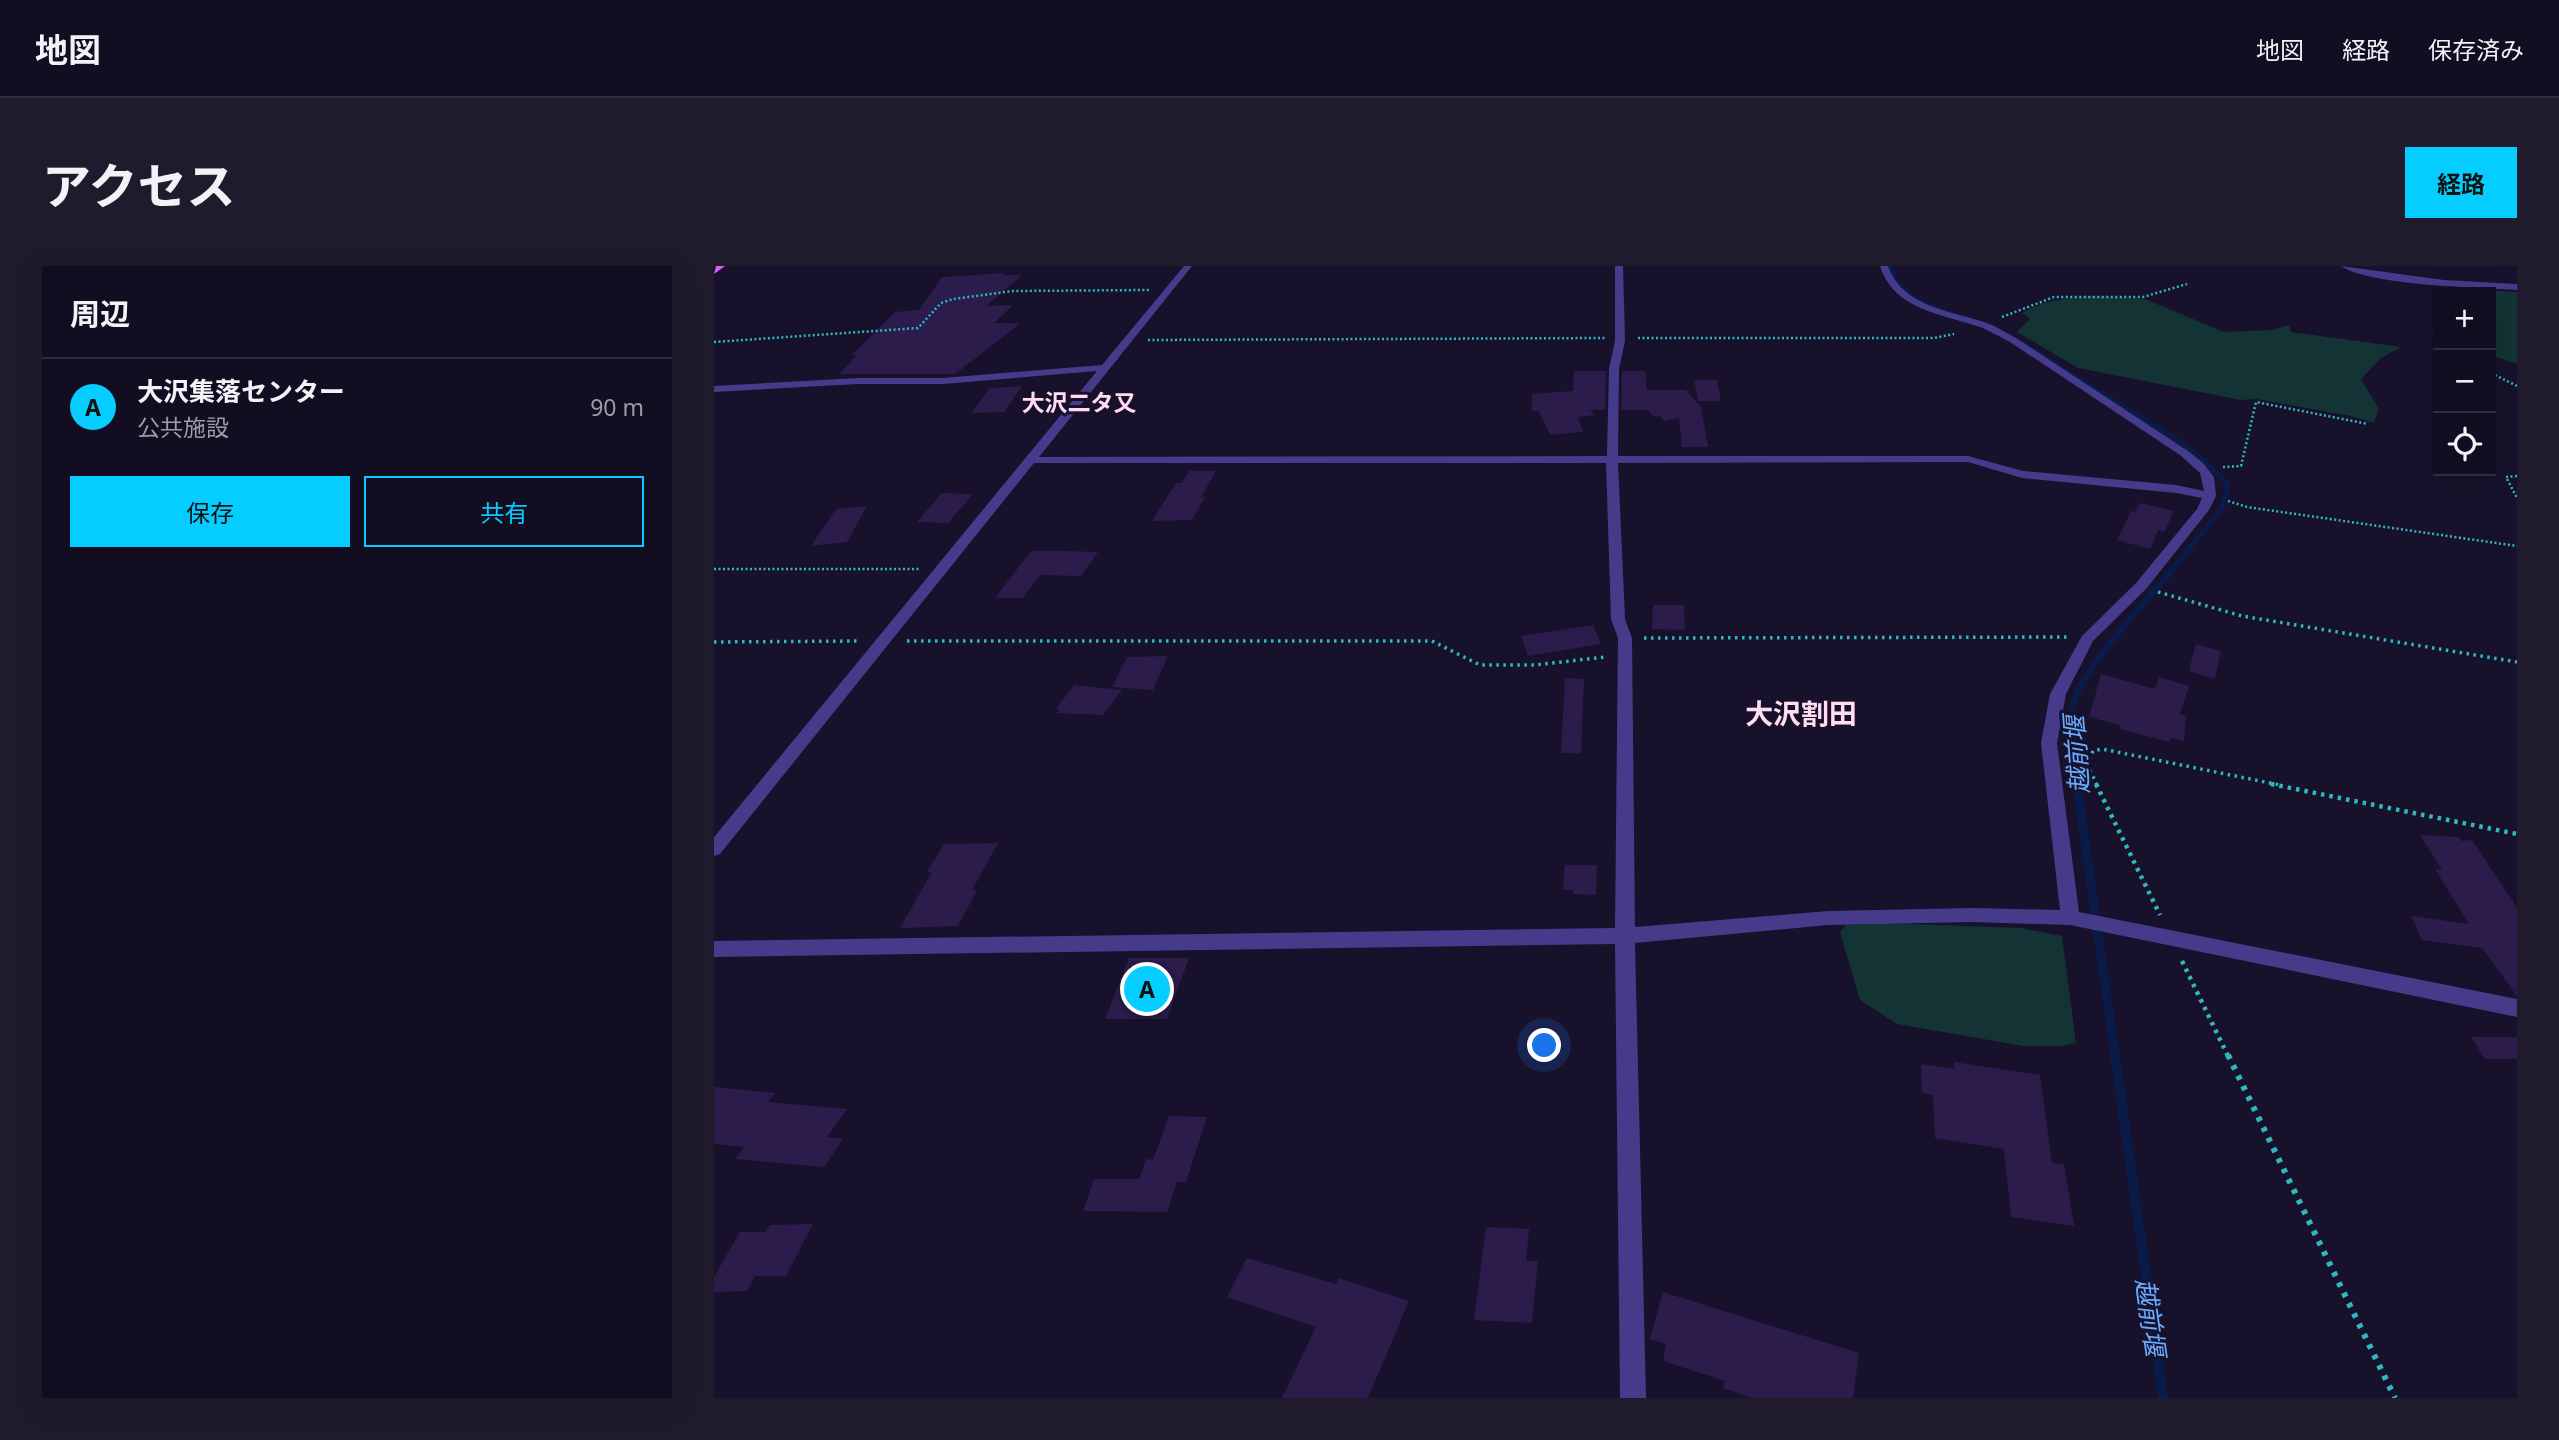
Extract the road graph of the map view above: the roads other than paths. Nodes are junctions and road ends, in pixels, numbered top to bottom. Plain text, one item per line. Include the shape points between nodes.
1 (721, 266) edge
2 (1188, 266) edge
3 (1619, 266) edge
4 (1884, 266) edge
5 (2345, 266) edge
6 (714, 271) edge
7 (2517, 287) edge
8 (1102, 369) junction
9 (714, 389) edge
10 (1612, 458) junction
11 (1028, 460) junction
12 (2210, 496) junction
13 (714, 849) edge
14 (2078, 920) junction
15 (1625, 936) junction
16 (714, 949) edge
17 (2517, 1008) edge
18 (1633, 1398) edge

1 - 6 main road
2 - 8 street
3 - 10 street via 1620,338 1614,369
4 - 12 street via 1892,284 1918,303 2013,340 2184,453 2204,468 2211,483
5 - 7 street via 2366,273
8 - 9 street via 943,381
8 - 11 street
10 - 11 street
10 - 12 street via 1968,459 2022,474
10 - 15 street via 1618,619 1625,646
11 - 13 street
12 - 14 street via 2141,586 2087,639 2058,694 2049,743
14 - 15 street via 1973,915 1828,918
14 - 17 street
15 - 16 street
15 - 18 street

